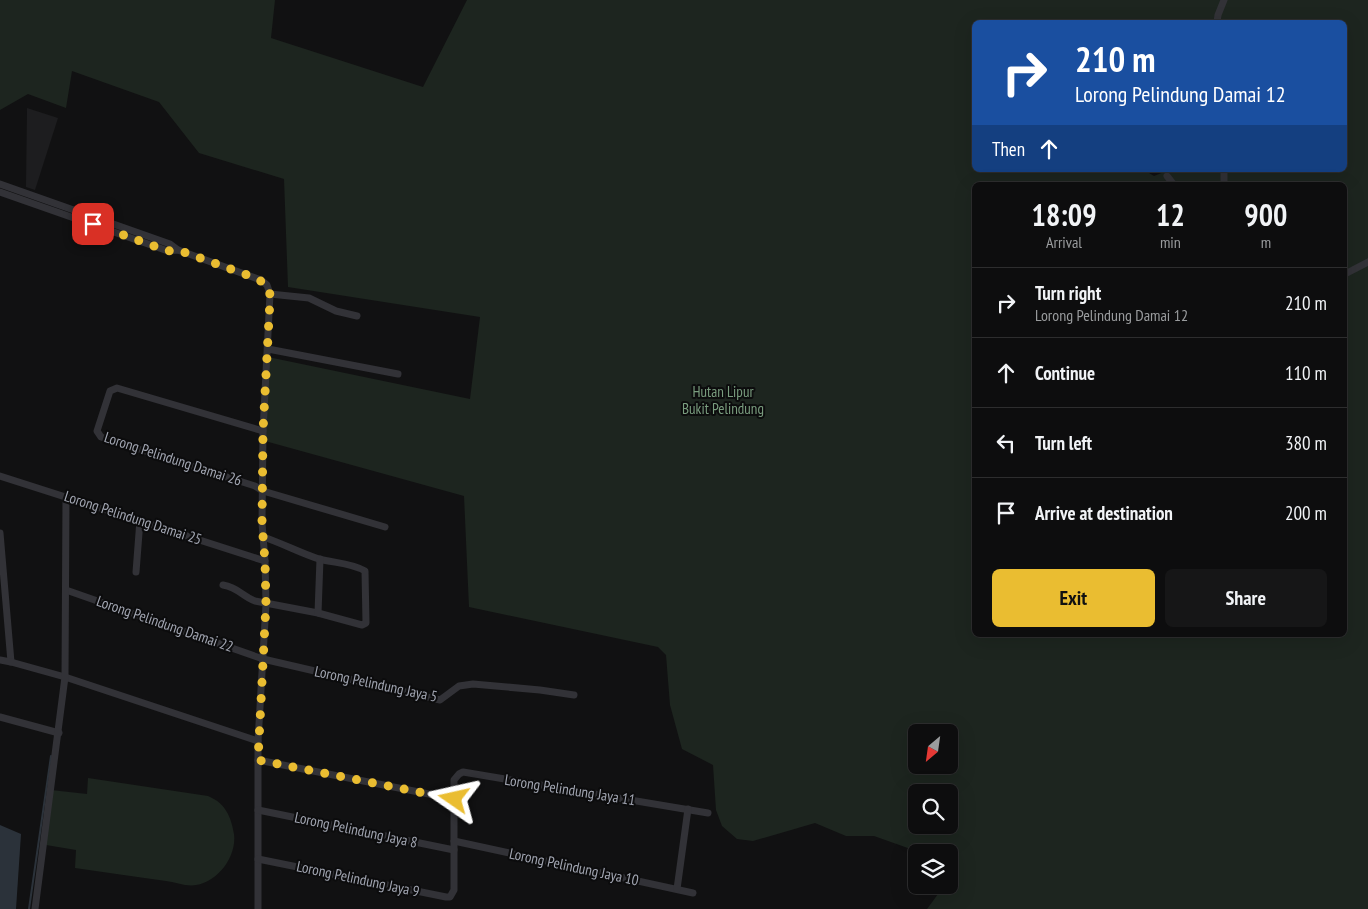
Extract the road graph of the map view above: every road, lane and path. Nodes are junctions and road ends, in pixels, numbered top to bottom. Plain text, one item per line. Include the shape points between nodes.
1 (1224, 0) edge
2 (1217, 20) edge
3 (1168, 176) dead end
4 (1172, 182) edge
5 (0, 184) edge
6 (0, 192) edge
7 (178, 250) junction
8 (1368, 262) edge
9 (1347, 273) edge
10 (270, 294) junction
11 (356, 316) dead end
12 (268, 349) junction
13 (398, 374) dead end
14 (263, 431) junction
15 (0, 476) edge
16 (263, 491) junction
17 (66, 496) junction
18 (140, 520) junction
19 (385, 527) dead end
20 (0, 533) edge
21 (263, 537) junction
22 (320, 559) junction
23 (265, 561) junction
24 (136, 572) dead end
25 (223, 584) dead end
26 (66, 590) junction
27 (266, 604) junction
28 (318, 612) junction
29 (263, 659) junction
30 (0, 660) edge
31 (11, 662) junction
32 (65, 677) junction
33 (574, 695) dead end
34 (0, 717) edge
35 (59, 733) junction
36 (258, 741) junction
37 (258, 760) junction
38 (454, 799) junction
39 (258, 810) junction
40 (688, 810) junction
41 (708, 813) dead end
42 (454, 841) junction
43 (454, 850) junction
44 (258, 859) junction
45 (677, 889) junction
46 (694, 893) dead end
47 (34, 909) edge
48 (258, 909) edge

1 - 2 street
3 - 4 street
5 - 7 street via 170,244
6 - 7 street via 168,251
7 - 10 street via 261,280
8 - 9 street
10 - 11 street via 309,298
10 - 12 street
12 - 13 street
12 - 14 street
14 - 16 street
14 - 16 street, Lorong Pelindung Damai 26 via 117,388 112,389 97,431 101,438
15 - 17 street, Lorong Pelindung Damai 25
16 - 19 street, Lorong Pelindung Damai 26
16 - 21 street
17 - 18 street, Lorong Pelindung Damai 25
17 - 26 street
18 - 23 street, Lorong Pelindung Damai 25
18 - 24 street
20 - 31 street
21 - 22 street
21 - 23 street
22 - 28 street
22 - 28 street via 366,572 367,620 362,625
23 - 27 street
25 - 27 street via 251,600
26 - 29 street, Lorong Pelindung Damai 22
26 - 32 street
27 - 28 street
27 - 29 street
29 - 33 street, Lorong Pelindung Jaya 5 via 440,700 459,686 473,684
29 - 36 street
30 - 31 street
31 - 32 street
32 - 35 street
32 - 36 street
34 - 35 street
35 - 47 street
36 - 37 street
37 - 38 street
37 - 39 street
38 - 40 street, Lorong Pelindung Jaya 11 via 454,780 463,772
38 - 42 street, Lorong Pelindung Jaya 9
39 - 43 street, Lorong Pelindung Jaya 8
39 - 44 street
40 - 41 street, Lorong Pelindung Jaya 11
40 - 45 street
42 - 43 street, Lorong Pelindung Jaya 9
42 - 45 street, Lorong Pelindung Jaya 10
43 - 44 street, Lorong Pelindung Jaya 9 via 454,890 450,897
44 - 48 street
45 - 46 street, Lorong Pelindung Jaya 10

